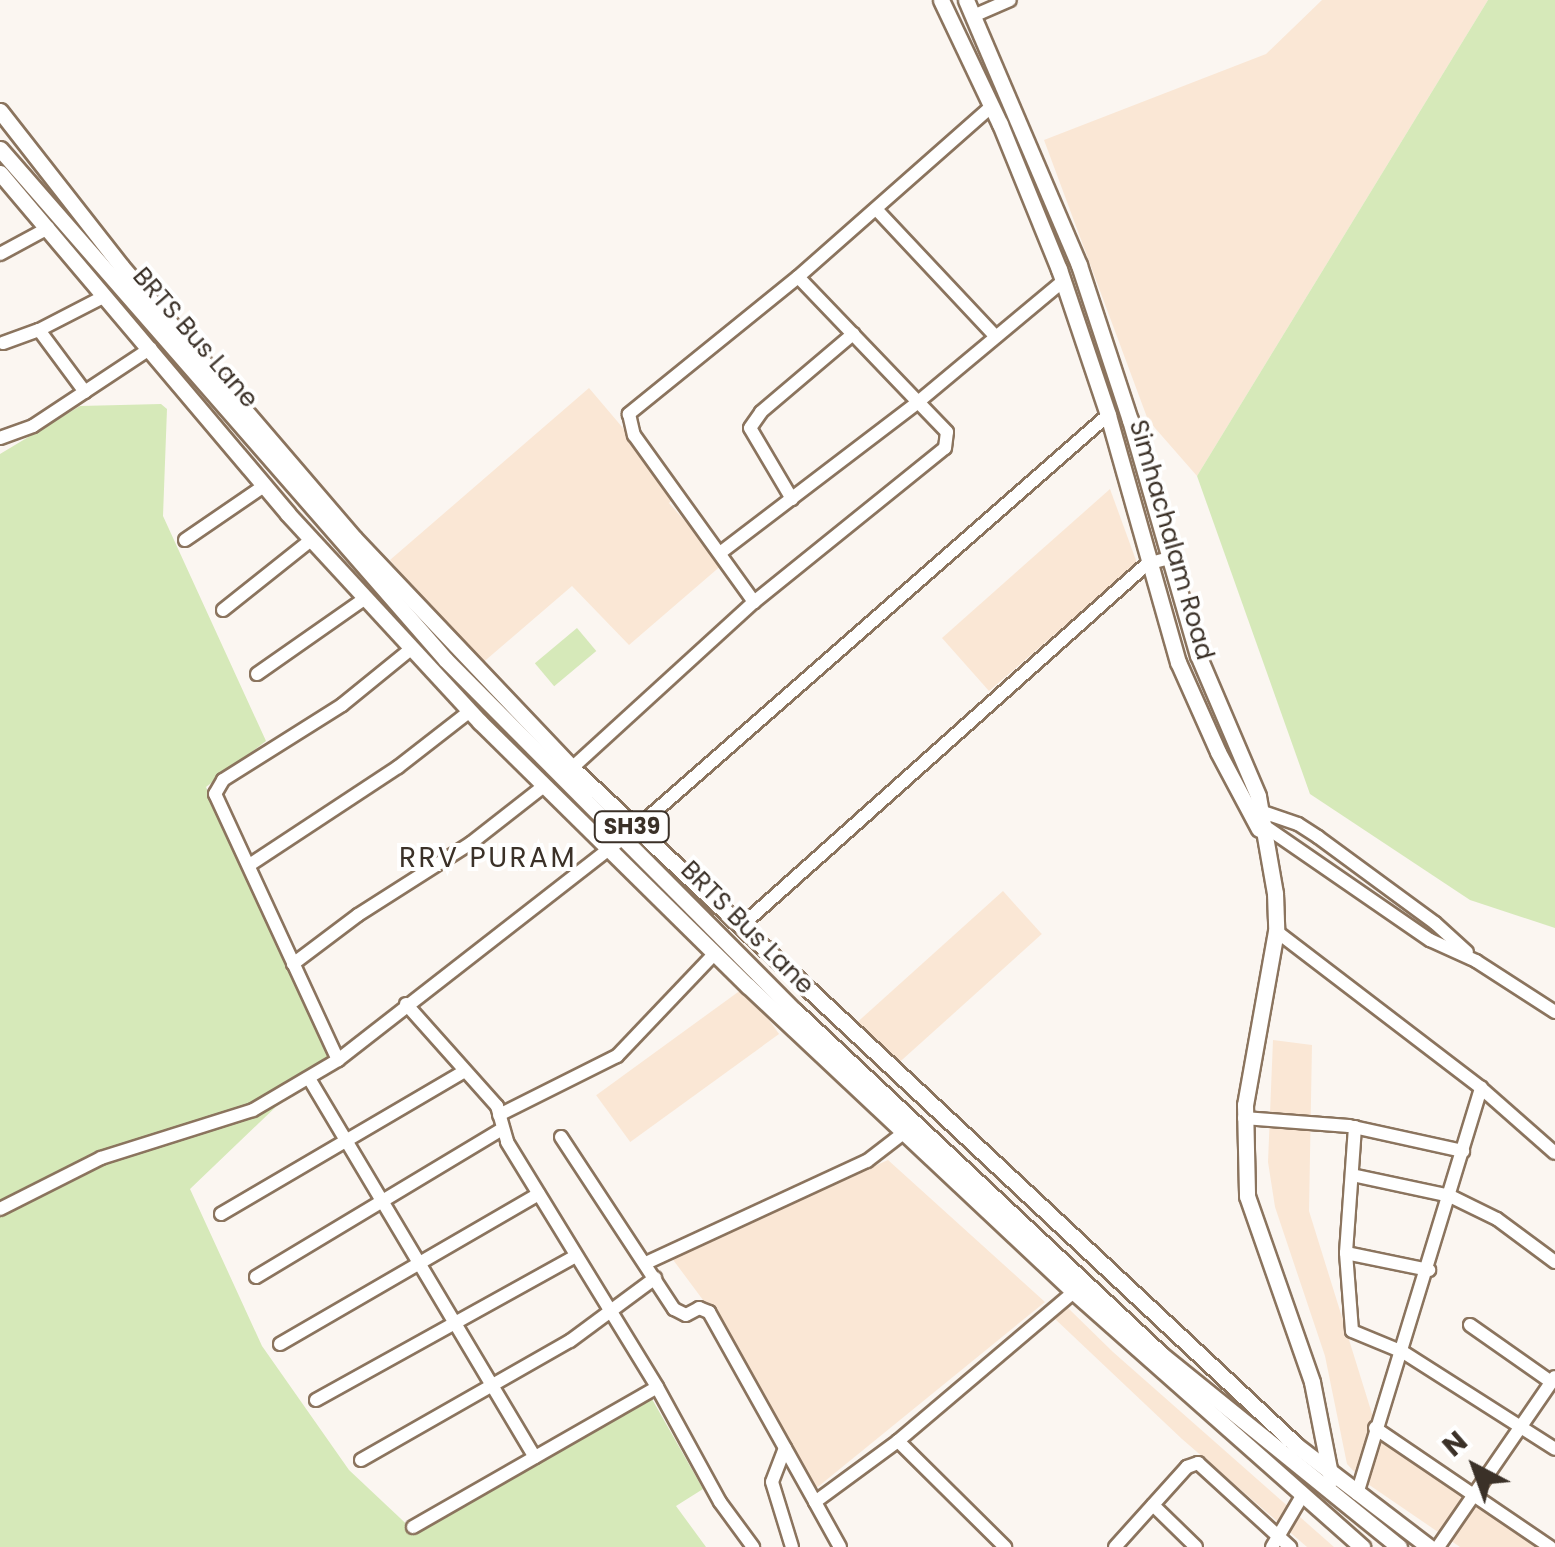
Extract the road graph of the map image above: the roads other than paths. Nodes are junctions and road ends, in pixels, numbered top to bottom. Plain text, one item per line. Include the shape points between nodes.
1 (941, 0) edge
2 (966, 0) edge
3 (1010, 0) edge
4 (973, 16) junction
5 (953, 26) junction
6 (992, 107) junction
7 (0, 111) edge
8 (0, 149) edge
9 (0, 173) edge
10 (876, 208) junction
11 (48, 228) junction
12 (0, 254) edge
13 (1079, 265) junction
14 (1061, 275) junction
15 (798, 277) junction
16 (105, 296) junction
17 (39, 330) junction
18 (854, 334) junction
19 (996, 337) junction
20 (3, 342) dead end
21 (150, 348) junction
22 (85, 392) junction
23 (918, 402) junction
24 (1108, 415) junction
25 (0, 438) edge
26 (264, 486) junction
27 (792, 499) junction
28 (185, 540) dead end
29 (310, 540) junction
30 (720, 553) junction
31 (1170, 558) junction
32 (1147, 564) junction
33 (364, 599) junction
34 (754, 602) junction
35 (223, 610) dead end
36 (411, 649) junction
37 (257, 674) dead end
38 (470, 712) junction
39 (572, 768) junction
40 (544, 786) junction
41 (1263, 826) junction
42 (622, 839) junction
43 (251, 864) junction
44 (740, 926) junction
45 (1276, 931) junction
46 (715, 954) junction
47 (1476, 960) junction
48 (294, 964) junction
49 (406, 1004) junction
50 (1555, 1012) edge
51 (338, 1060) junction
52 (464, 1072) junction
53 (310, 1080) junction
54 (1481, 1088) junction
55 (499, 1115) junction
56 (1244, 1118) junction
57 (1356, 1127) junction
58 (501, 1130) junction
59 (906, 1132) junction
60 (561, 1136) dead end
61 (346, 1141) junction
62 (1463, 1151) junction
63 (1555, 1153) edge
64 (1352, 1175) junction
65 (540, 1194) junction
66 (1450, 1196) junction
67 (383, 1203) junction
68 (0, 1209) edge
69 (221, 1214) dead end
70 (1346, 1252) junction
71 (576, 1256) junction
72 (1555, 1262) edge
73 (646, 1264) junction
74 (420, 1265) junction
75 (1429, 1270) junction
76 (256, 1277) dead end
77 (656, 1278) junction
78 (1074, 1292) junction
79 (611, 1314) junction
80 (455, 1324) junction
81 (1470, 1325) dead end
82 (280, 1344) dead end
83 (1403, 1352) junction
84 (1553, 1379) edge
85 (490, 1383) junction
86 (656, 1387) junction
87 (316, 1400) dead end
88 (1520, 1427) junction
89 (1375, 1428) junction
90 (898, 1441) junction
91 (785, 1448) junction
92 (1555, 1450) edge
93 (534, 1457) junction
94 (361, 1460) dead end
95 (1323, 1477) junction
96 (1358, 1494) junction
97 (1476, 1496) junction
98 (1308, 1501) junction
99 (816, 1502) junction
100 (1153, 1505) junction
101 (413, 1528) dead end
102 (1281, 1544) edge
103 (754, 1547) edge
104 (792, 1547) edge
105 (840, 1547) edge
106 (1004, 1547) edge
107 (1115, 1547) edge
108 (1196, 1547) edge
109 (1362, 1547) edge
110 (1400, 1547) edge
111 (1429, 1547) edge
112 (1438, 1547) edge
113 (1550, 1547) edge

1 - 5 main road, Simhachalam Road
2 - 4 main road
3 - 4 street
4 - 5 main road
4 - 13 main road
5 - 6 main road, Simhachalam Road
6 - 10 street
6 - 14 main road, Simhachalam Road
7 - 39 main road, SH39 via 121,266 354,538
8 - 42 main road, BRTS Bus Lane via 446,660
9 - 11 main road, SH39
10 - 15 street
10 - 19 street
11 - 12 street
11 - 16 main road, SH39
13 - 14 main road
13 - 31 main road
14 - 19 street
14 - 24 main road, Simhachalam Road
15 - 18 street
15 - 30 street via 630,414 634,435
16 - 17 street
16 - 21 main road, SH39
17 - 20 street
17 - 22 street
18 - 23 street
18 - 27 street via 750,428
19 - 23 street
21 - 22 street
21 - 26 main road, SH39
22 - 25 street
23 - 27 street
23 - 34 street via 946,432 945,448
24 - 32 main road, Simhachalam Road
24 - 42 street
26 - 28 street
26 - 29 main road, SH39
27 - 30 street
29 - 33 main road, SH39
29 - 35 street
30 - 34 street
31 - 32 street
31 - 41 main road
32 - 41 main road, Simhachalam Road via 1178,662 1218,752
32 - 44 street
33 - 36 main road, SH39
33 - 37 street
34 - 39 street
36 - 38 main road, SH39
36 - 43 street via 218,786 218,802
38 - 40 main road, SH39
38 - 43 street
39 - 42 main road, SH39
40 - 42 main road, SH39
40 - 48 street
41 - 45 main road, Simhachalam Road
41 - 47 street via 1430,940
41 - 47 street via 1298,824
42 - 44 main road, SH39
42 - 46 main road, SH39
42 - 49 street
42 - 95 main road, BRTS Bus Lane via 794,1011 1162,1356
43 - 48 street
44 - 95 main road, SH39
45 - 54 street
45 - 56 main road, Simhachalam Road
46 - 55 street via 617,1056
46 - 59 main road, SH39
47 - 50 street
48 - 51 street
49 - 51 street
49 - 52 street
51 - 53 street
52 - 55 street
52 - 61 street
53 - 61 street
53 - 68 street via 253,1110 102,1158
54 - 62 street
54 - 63 street
55 - 58 street
56 - 57 street
56 - 95 main road, Simhachalam Road via 1247,1196 1306,1363
57 - 62 street
57 - 64 street
58 - 65 street
58 - 67 street
59 - 73 street via 868,1161
59 - 78 main road, SH39
60 - 73 street
61 - 67 street
61 - 69 street
62 - 66 street
64 - 66 street
64 - 70 street
65 - 71 street
65 - 74 street
66 - 72 street via 1496,1219
66 - 75 street
67 - 74 street
67 - 76 street
70 - 75 street
70 - 83 street via 1352,1331
71 - 79 street
71 - 80 street
73 - 77 street
74 - 80 street
74 - 82 street
75 - 83 street
77 - 79 street
77 - 91 street via 680,1314 709,1312
78 - 90 street
78 - 98 main road, SH39
79 - 85 street
79 - 86 street
80 - 85 street
80 - 87 street
81 - 84 street
83 - 88 street
83 - 89 street
84 - 88 street
85 - 93 street
85 - 94 street
86 - 93 street
86 - 103 street via 711,1488
88 - 92 street
88 - 97 street
89 - 96 street
89 - 97 street
90 - 99 street
90 - 106 street
91 - 99 street
91 - 104 street via 772,1482
93 - 101 street
95 - 96 main road, SH39
95 - 98 main road
95 - 110 main road, BRTS Bus Lane
96 - 111 main road, SH39
97 - 112 street
97 - 113 street
98 - 102 street
98 - 109 main road, SH39
99 - 105 street
100 - 102 street via 1198,1463
100 - 107 street
100 - 108 street

